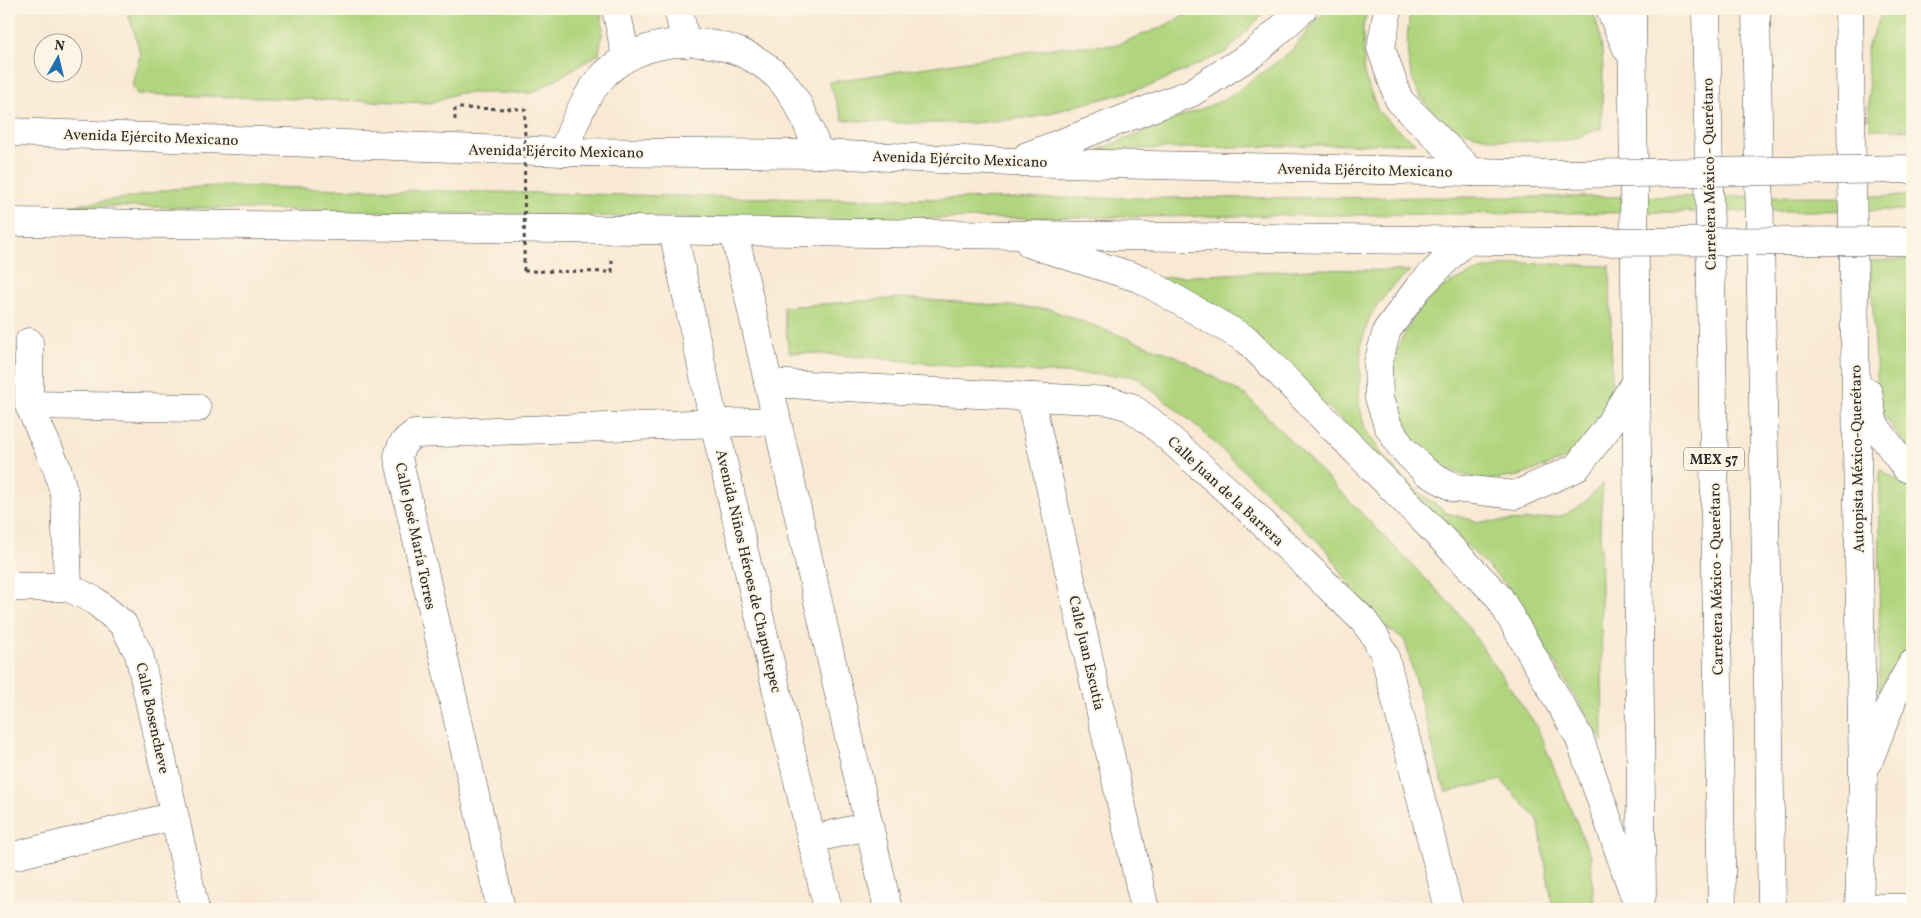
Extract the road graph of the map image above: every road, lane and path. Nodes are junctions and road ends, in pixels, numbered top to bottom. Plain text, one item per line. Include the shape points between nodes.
1 (616, 9) edge
2 (678, 9) edge
3 (1303, 9) edge
4 (1388, 9) edge
5 (1610, 9) edge
6 (1632, 9) edge
7 (1706, 9) edge
8 (1756, 9) edge
9 (1850, 9) edge
10 (1866, 9) edge
11 (686, 43) junction
12 (1850, 44) junction
13 (626, 57) junction
14 (1632, 62) junction
15 (455, 108) dead end
16 (9, 132) edge
17 (563, 152) junction
18 (819, 154) junction
19 (1012, 162) junction
20 (1912, 169) edge
21 (1472, 172) junction
22 (9, 222) edge
23 (673, 231) junction
24 (734, 232) junction
25 (1000, 235) junction
26 (1465, 241) junction
27 (1912, 241) edge
28 (612, 272) dead end
29 (1855, 325) junction
30 (29, 342) dead end
31 (768, 383) junction
32 (1635, 383) junction
33 (1030, 397) junction
34 (29, 405) junction
35 (198, 408) dead end
36 (776, 421) junction
37 (714, 424) junction
38 (1912, 470) edge
39 (9, 587) edge
40 (68, 587) junction
41 (1912, 664) edge
42 (1863, 779) junction
43 (174, 816) junction
44 (868, 826) junction
45 (813, 839) junction
46 (9, 857) edge
47 (1912, 908) edge
48 (195, 909) edge
49 (500, 909) edge
50 (828, 909) edge
51 (888, 909) edge
52 (1145, 909) edge
53 (1449, 909) edge
54 (1640, 909) edge
55 (1722, 909) edge
56 (1772, 909) edge
57 (1859, 909) edge

1 - 13 main road
2 - 11 main road
3 - 19 main road via 1254,53 1191,93
4 - 21 main road via 1381,48 1399,100
5 - 14 main road
6 - 14 main road
7 - 55 main road, Carretera México - Querétaro / MEX 57
8 - 56 main road, MEX 57
9 - 12 main road, Autopista México-Querétaro
10 - 12 main road
11 - 13 main road via 665,44
11 - 18 main road via 704,43 759,60 780,78 805,116
12 - 29 main road, Autopista México-Querétaro
13 - 17 main road via 593,88 579,110
14 - 32 main road
15 - 28 path, bridge via 525,109 524,271
16 - 17 main road, Avenida Ejército Mexicano
17 - 18 main road, Avenida Ejército Mexicano
18 - 19 main road, Avenida Ejército Mexicano
19 - 21 main road, Avenida Ejército Mexicano
20 - 21 main road, Avenida Ejército Mexicano, bridge via 1567,174
22 - 23 main road
23 - 24 main road
23 - 37 main road, Avenida Niños Héroes de Chapultepec
24 - 25 main road
24 - 31 main road
25 - 26 main road
25 - 54 main road via 1141,279 1247,340 1499,597 1579,737
26 - 27 main road, bridge
26 - 32 main road via 1419,286 1392,323 1378,362 1380,398 1388,426 1402,448 1426,472 1454,488 1515,495 1576,468 1606,431
29 - 38 main road via 1874,424 1906,468
29 - 42 main road, Autopista México-Querétaro
30 - 34 main road
31 - 33 main road, Calle Juan de la Barrera
31 - 36 main road
32 - 54 main road
33 - 52 main road, Calle Juan Escutia
33 - 53 main road, Calle Juan de la Barrera via 1110,401 1130,407 1248,509 1363,620 1384,653
34 - 35 main road
34 - 40 main road via 57,468 64,497
36 - 37 main road, Calle José María Torres
36 - 44 main road
37 - 45 main road, Avenida Niños Héroes de Chapultepec
37 - 49 main road, Calle José María Torres via 414,434 400,447 398,457
39 - 40 main road, Calle Bosencheve
40 - 43 main road, Calle Bosencheve via 95,601 123,624 139,654
41 - 42 main road via 1893,698
42 - 57 main road, Autopista México-Querétaro
43 - 46 main road
43 - 48 main road, Calle Bosencheve
44 - 45 main road
44 - 51 main road
45 - 50 main road, Avenida Niños Héroes de Chapultepec
47 - 57 main road

